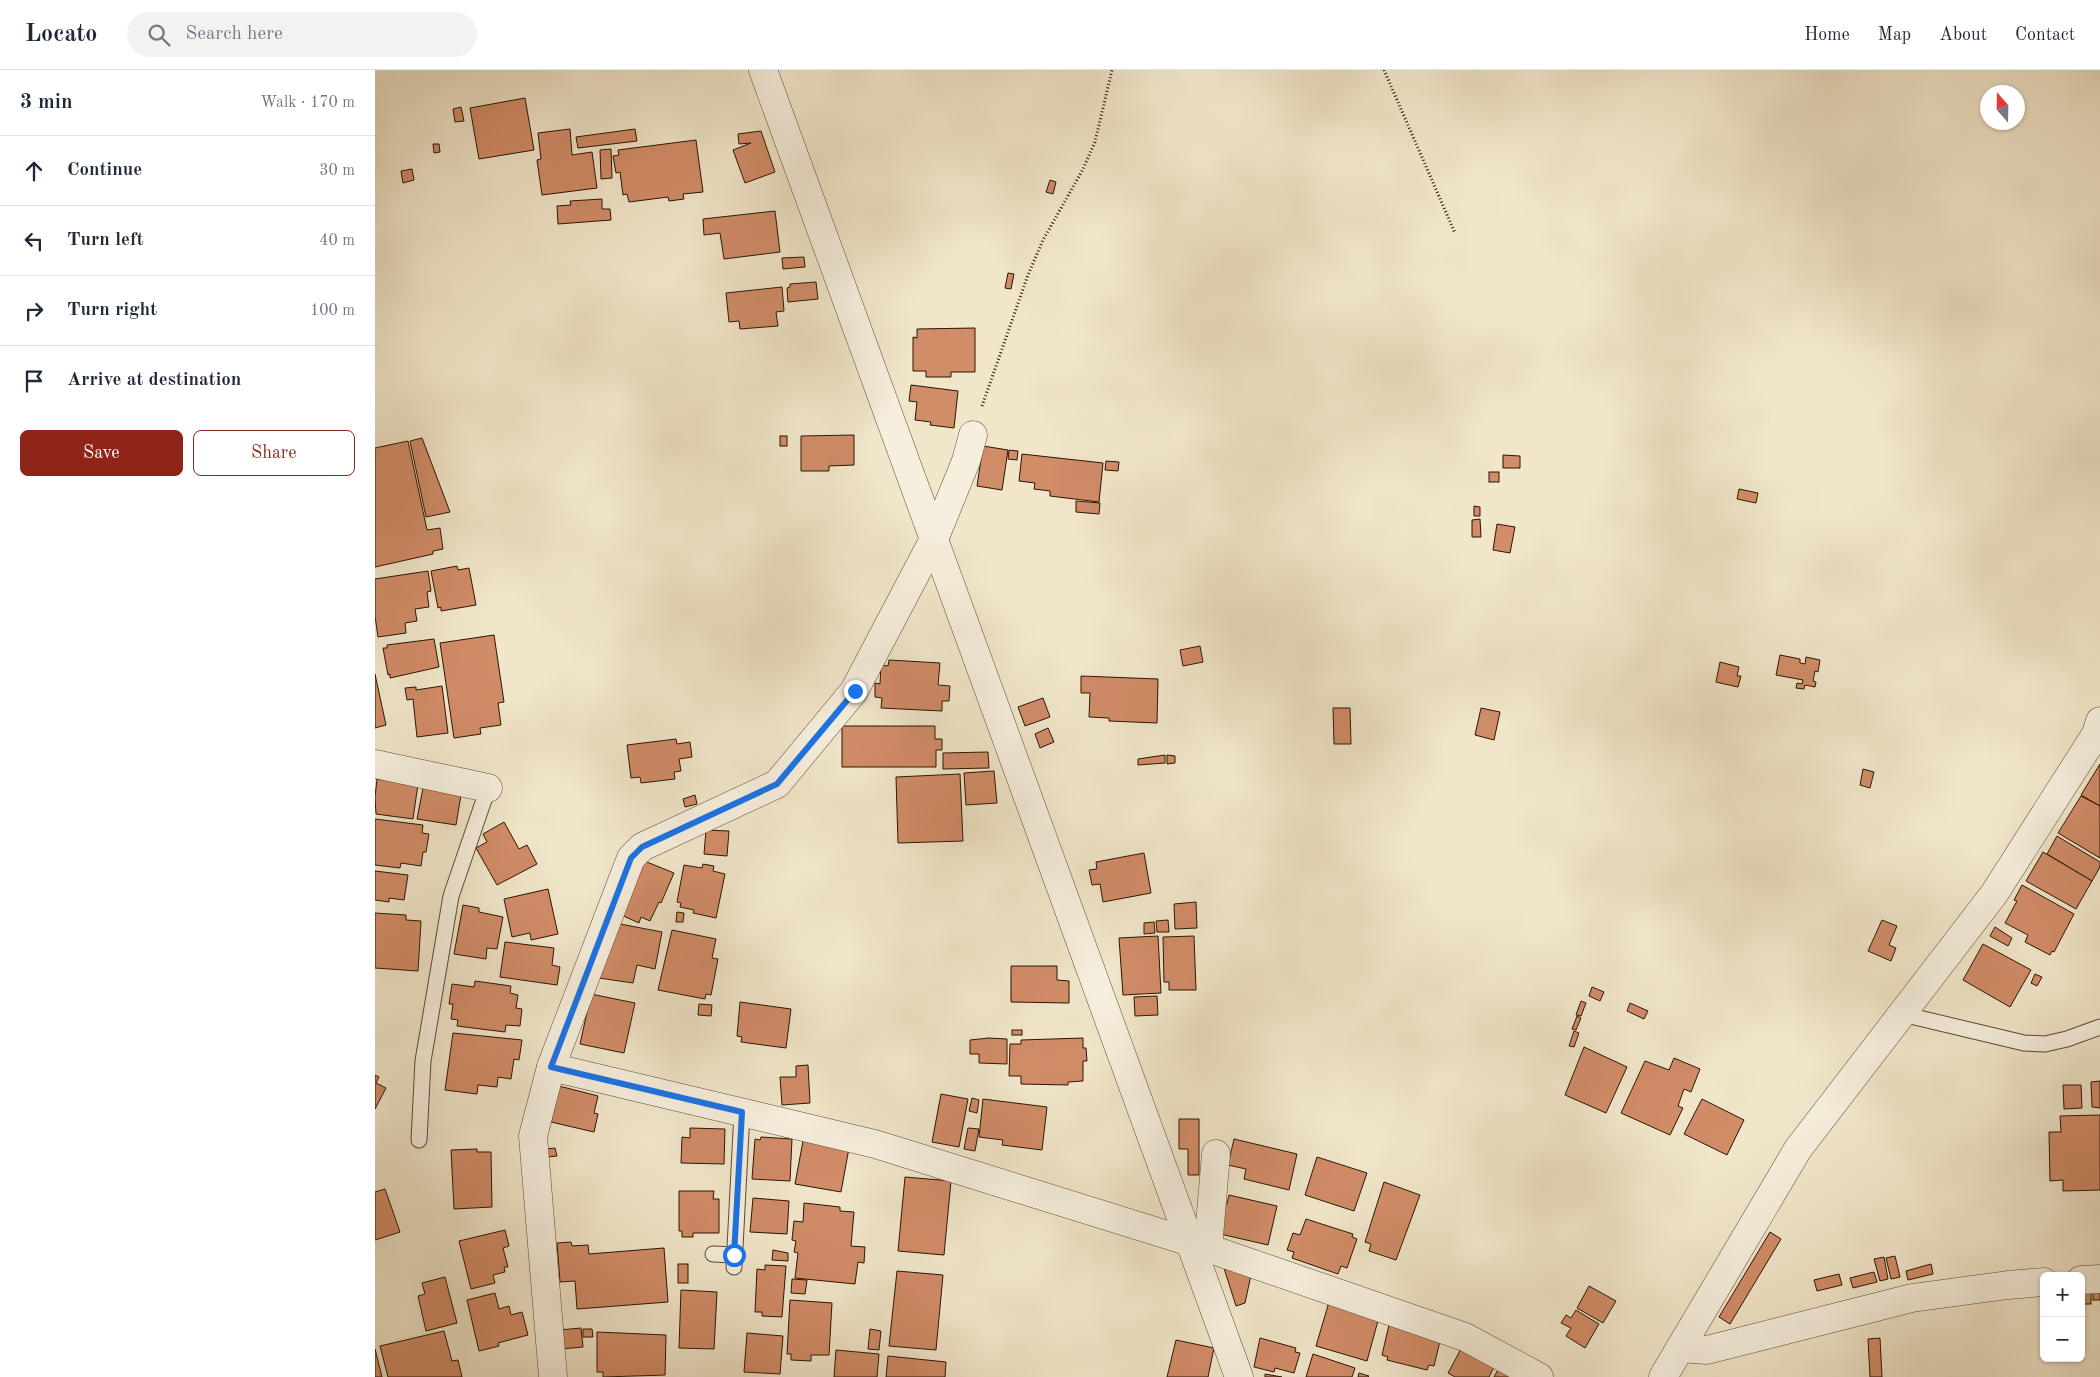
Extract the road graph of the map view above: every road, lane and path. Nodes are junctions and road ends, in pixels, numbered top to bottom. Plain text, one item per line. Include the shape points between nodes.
1 (763, 70) edge
2 (1112, 70) edge
3 (1384, 70) edge
4 (1455, 233) dead end
5 (973, 435) joint
6 (935, 536) junction
7 (2099, 730) edge
8 (375, 764) edge
9 (488, 788) joint
10 (1902, 1014) junction
11 (2100, 1027) edge
12 (551, 1067) junction
13 (742, 1112) junction
14 (419, 1140) dead end
15 (1216, 1154) dead end
16 (1199, 1245) junction
17 (713, 1254) dead end
18 (2100, 1279) edge
19 (2085, 1280) edge
20 (2040, 1282) edge
21 (1680, 1348) junction
22 (553, 1377) edge
23 (1239, 1377) edge
24 (1539, 1377) edge
25 (1663, 1377) edge

1 - 6 street
2 - 5 path via 1095,142 1028,275 988,383
3 - 4 path
5 - 6 street via 966,461
6 - 12 street via 855,691 777,784 642,847 631,858
6 - 16 street
7 - 10 street via 1994,894
8 - 9 street
9 - 14 lane via 451,896 423,1061
10 - 11 lane via 2024,1043 2045,1044
10 - 21 street via 1798,1149
12 - 13 street
12 - 22 street via 533,1136
13 - 16 street via 875,1144
13 - 17 lane via 734,1261
15 - 16 street
16 - 23 street
16 - 24 street via 1465,1337
18 - 19 street
20 - 21 street via 1912,1298 1707,1350
21 - 25 street

